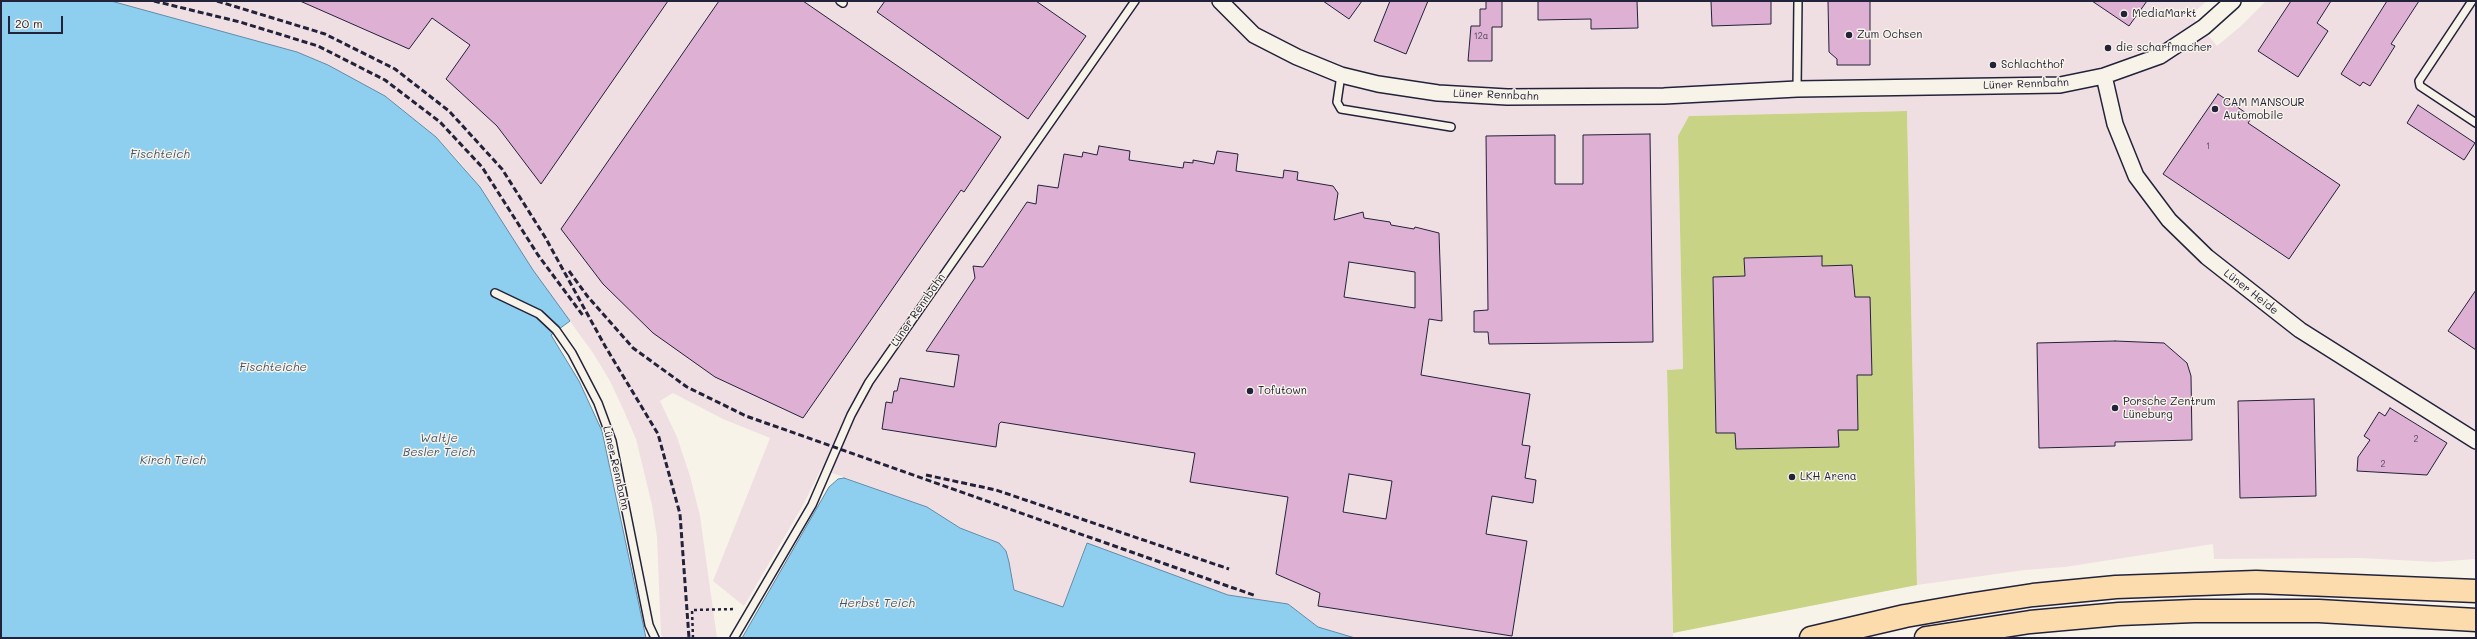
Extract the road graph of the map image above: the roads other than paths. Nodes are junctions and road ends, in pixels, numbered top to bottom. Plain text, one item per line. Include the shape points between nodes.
1 (1135, 1) edge
2 (1220, 1) edge
3 (1798, 1) edge
4 (2233, 1) edge
5 (2472, 1) edge
6 (1341, 75) junction
7 (2104, 76) junction
8 (1797, 89) junction
9 (2476, 123) edge
10 (1451, 127) dead end
11 (496, 293) dead end
12 (2476, 441) edge
13 (2476, 591) edge
14 (2476, 620) edge
15 (655, 638) edge
16 (734, 638) edge
17 (1811, 638) edge
18 (1926, 638) edge

1 - 16 lane, Lüner Rennbahn via 869,382 851,415 812,505
2 - 6 street, Lüner Rennbahn via 1254,35 1297,57
3 - 8 lane
4 - 7 street, Lüner Rennbahn via 2204,26 2160,56
5 - 9 lane via 2419,80 2420,86
6 - 8 street, Lüner Rennbahn via 1378,84 1438,93 1507,96 1664,96
6 - 10 lane via 1337,102 1341,109
7 - 8 street, Lüner Rennbahn via 2060,85
7 - 12 street, Lüner Heide via 2115,124 2136,176 2169,220 2207,257 2300,330
11 - 15 lane, Lüner Rennbahn via 539,314 556,330 572,353 598,402 612,441 649,625
13 - 17 highway via 2256,582 2116,587 2033,594 1960,606
14 - 18 highway via 2319,611 2194,611 2119,614 2030,622

